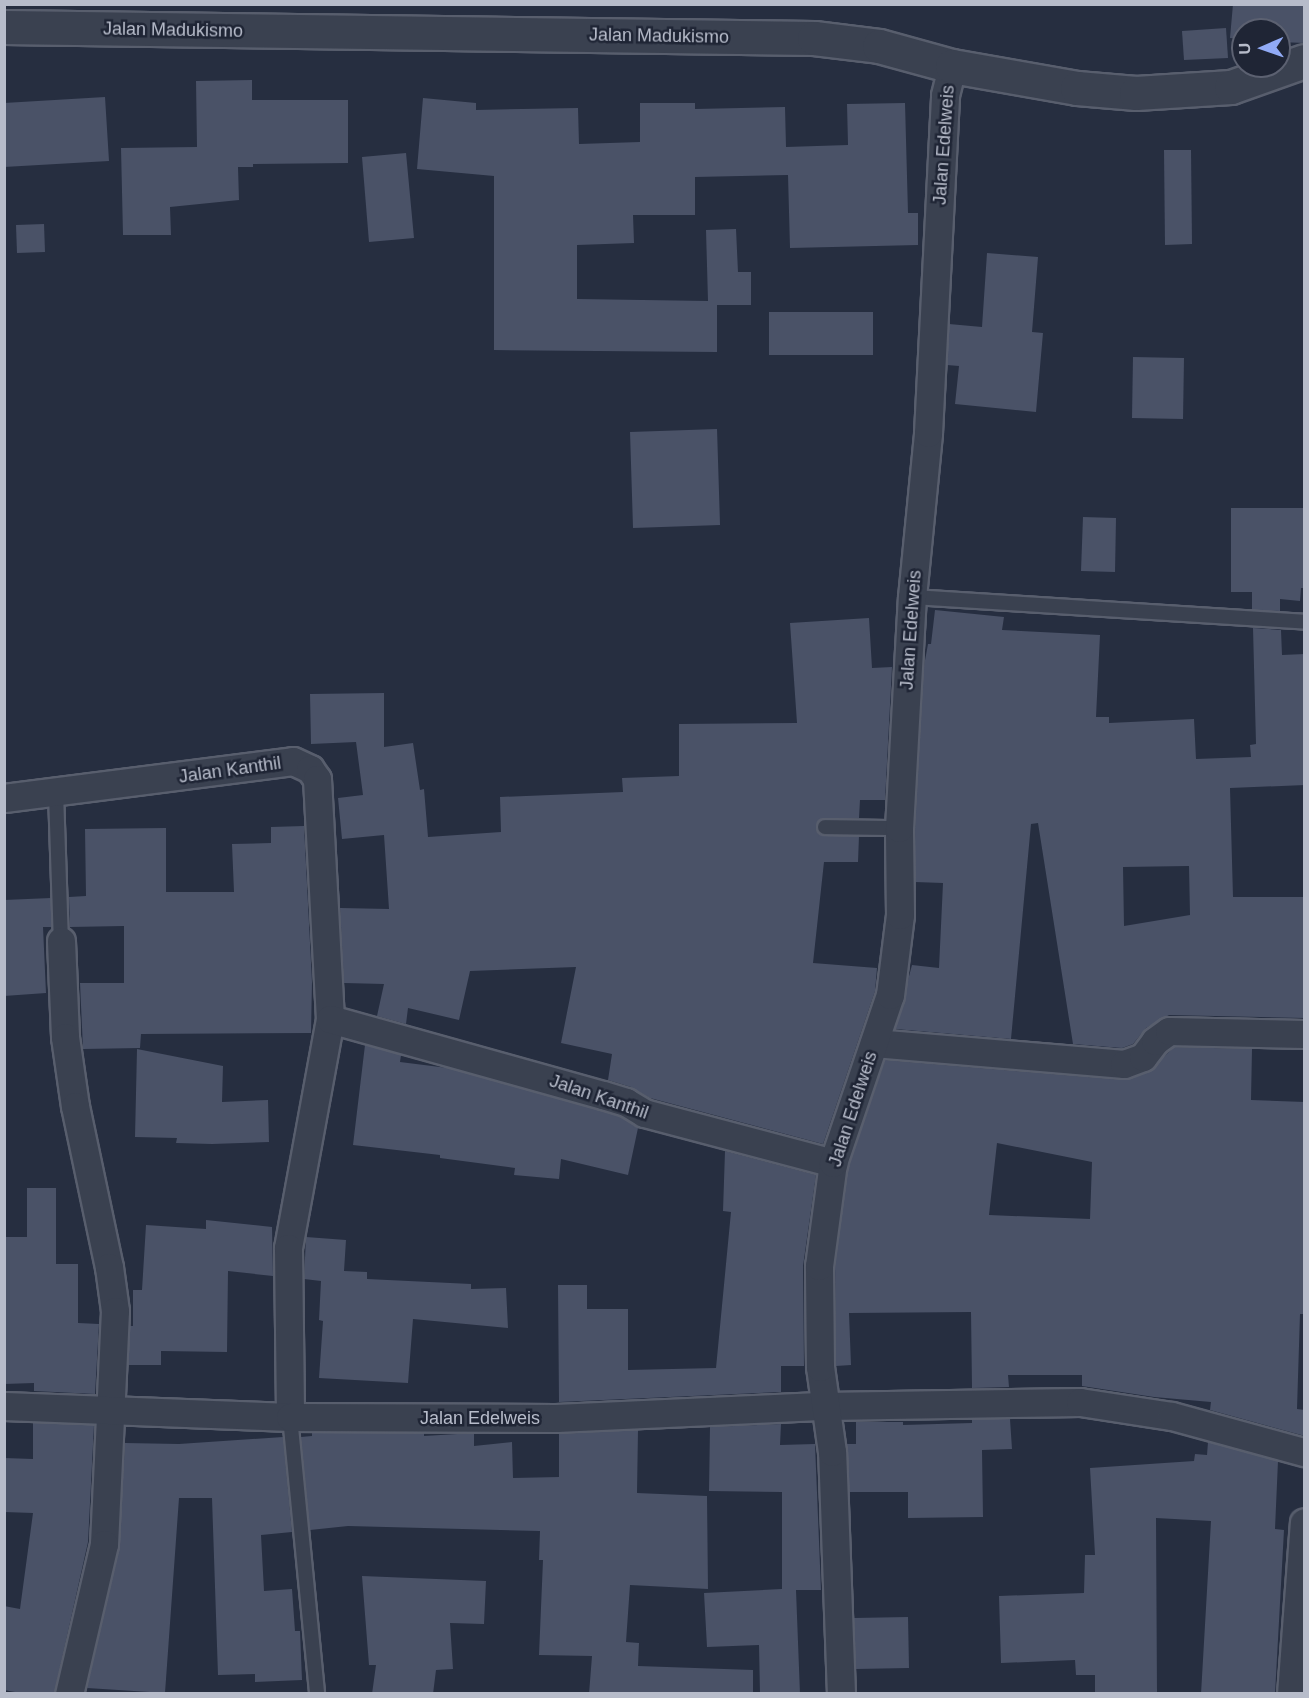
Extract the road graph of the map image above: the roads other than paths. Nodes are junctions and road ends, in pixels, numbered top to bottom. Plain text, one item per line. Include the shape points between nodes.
1 (4, 27) edge
2 (1305, 61) edge
3 (952, 66) junction
4 (912, 597) junction
5 (1305, 622) edge
6 (56, 793) junction
7 (4, 798) edge
8 (825, 827) dead end
9 (899, 828) junction
10 (61, 941) joint
11 (330, 1019) junction
12 (1305, 1034) edge
13 (874, 1043) junction
14 (833, 1163) junction
15 (4, 1406) edge
16 (825, 1406) junction
17 (111, 1410) junction
18 (290, 1417) junction
19 (1305, 1452) edge
20 (1305, 1522) edge
21 (69, 1694) edge
22 (317, 1694) edge
23 (841, 1694) edge
24 (1292, 1694) edge

1 - 3 street, Jalan Madukismo via 813,38 879,46
2 - 3 street, Jalan Madukismo via 1232,87 1148,93 1077,88
3 - 4 street, Jalan Edelweis via 945,95 928,434
4 - 5 lane
4 - 9 street, Jalan Edelweis
6 - 7 street, Jalan Kanthil
6 - 10 lane
6 - 11 street, Jalan Kanthil via 293,761 310,769 317,779
8 - 9 lane
9 - 13 street, Jalan Edelweis via 900,915 890,995
10 - 17 street via 65,1037 75,1106 115,1311
11 - 14 street, Jalan Kanthil via 603,1095 644,1113
11 - 18 street, Jalan Kanthil via 288,1248
12 - 13 street via 1169,1031 1143,1057 1124,1064
13 - 14 street, Jalan Edelweis
14 - 16 street, Jalan Edelweis via 819,1266 820,1366
15 - 17 street, Jalan Edelweis
16 - 18 street, Jalan Edelweis via 556,1418
16 - 19 street via 1080,1402 1172,1416
16 - 23 street via 832,1452
17 - 18 street, Jalan Edelweis
17 - 21 street via 104,1544
18 - 22 lane
20 - 24 street

